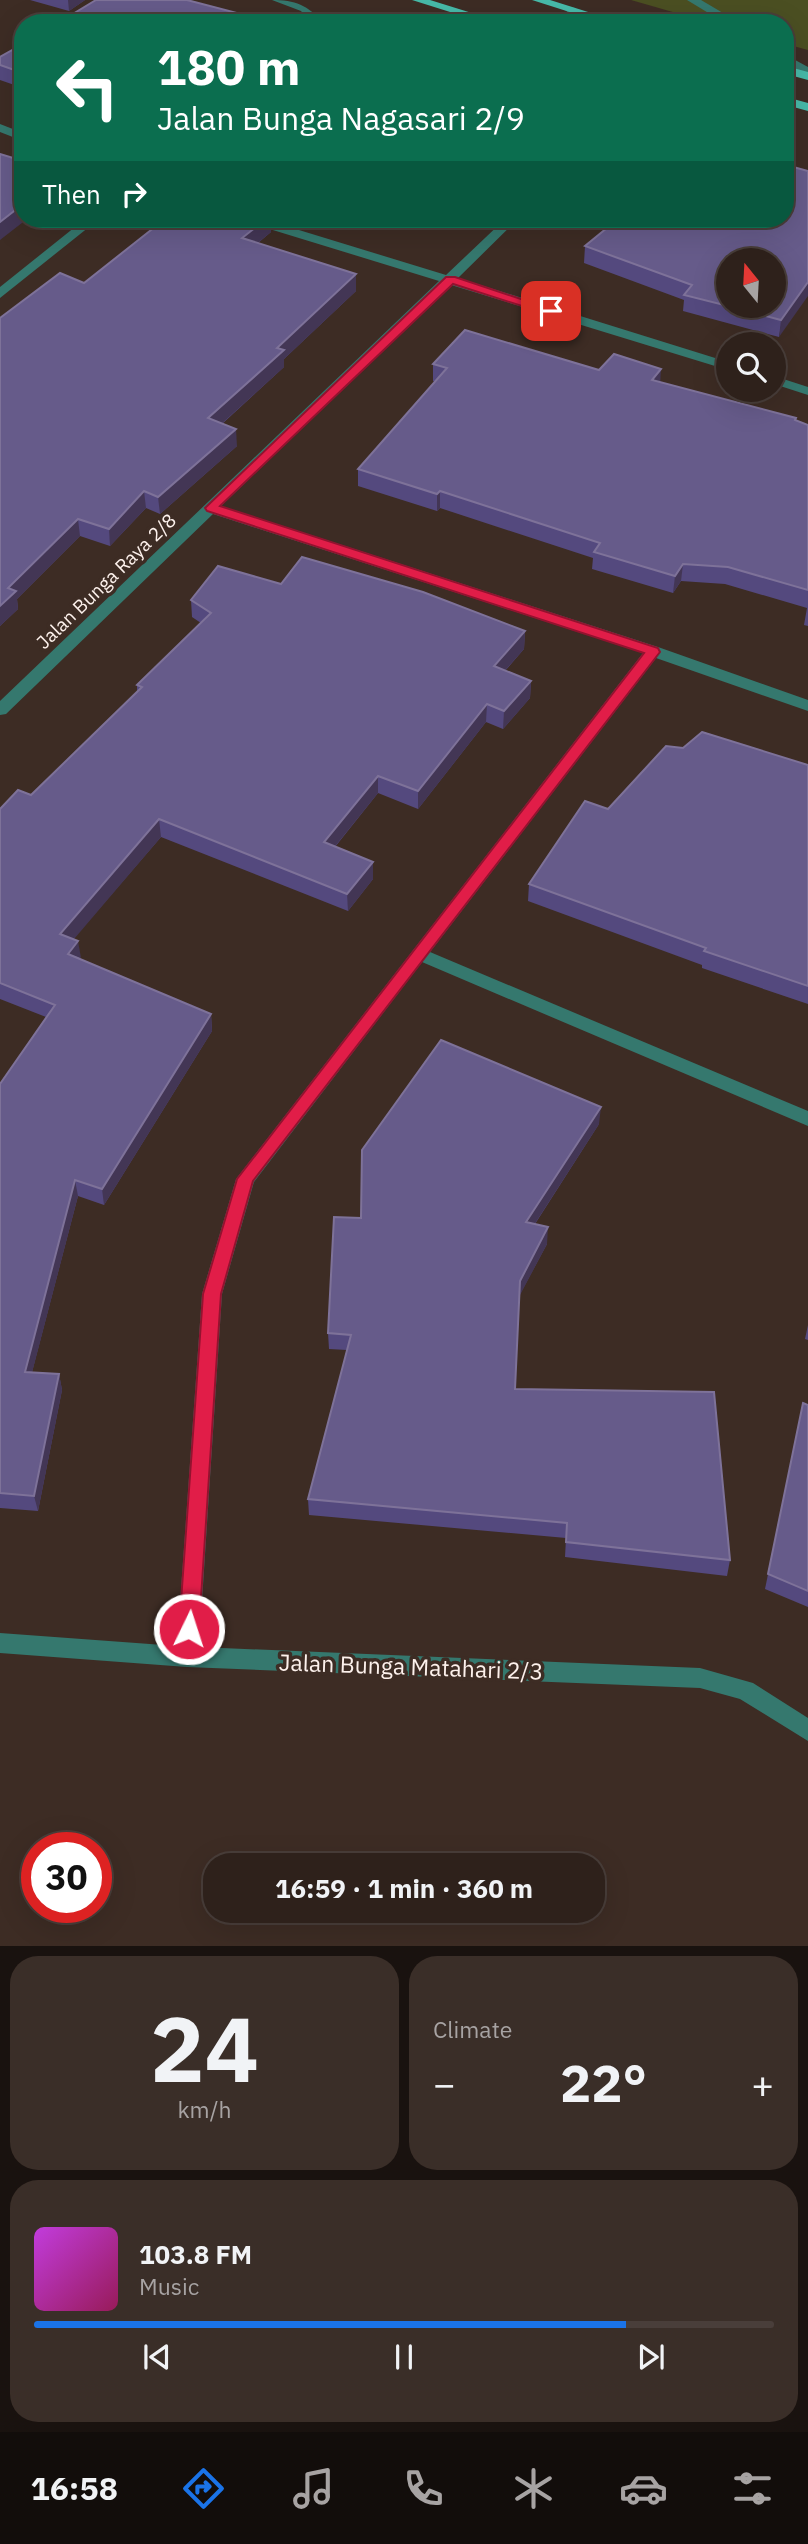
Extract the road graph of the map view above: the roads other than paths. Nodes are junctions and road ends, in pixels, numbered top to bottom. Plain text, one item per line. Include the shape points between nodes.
1 (278, 0) edge
2 (418, 0) edge
3 (538, 0) edge
4 (692, 0) edge
5 (571, 10) junction
6 (309, 14) edge
7 (467, 14) edge
8 (577, 14) edge
9 (585, 14) edge
10 (718, 14) edge
11 (82, 228) edge
12 (280, 228) edge
13 (503, 228) edge
14 (450, 280) junction
15 (0, 294) edge
16 (716, 362) edge
17 (786, 384) edge
18 (808, 391) edge
19 (211, 508) junction
20 (653, 652) junction
21 (808, 706) edge
22 (0, 710) edge
23 (419, 954) junction
24 (808, 1119) edge
25 (0, 1643) edge
26 (187, 1657) junction
27 (808, 1730) edge

1 - 6 street
2 - 7 main road
3 - 5 main road
4 - 10 street
5 - 8 street
5 - 9 main road
11 - 15 street
12 - 14 street
13 - 14 street, Jalan Bunga Raya 2/8
14 - 16 street
14 - 19 street, Jalan Bunga Raya 2/8
17 - 18 street
19 - 20 street
19 - 22 street, Jalan Bunga Raya 2/8
20 - 21 street
20 - 23 street
23 - 24 street
23 - 26 street via 245,1179 212,1294
25 - 26 street, Jalan Bunga Matahari 2/3
26 - 27 street, Jalan Bunga Matahari 2/3 via 700,1678 745,1690

